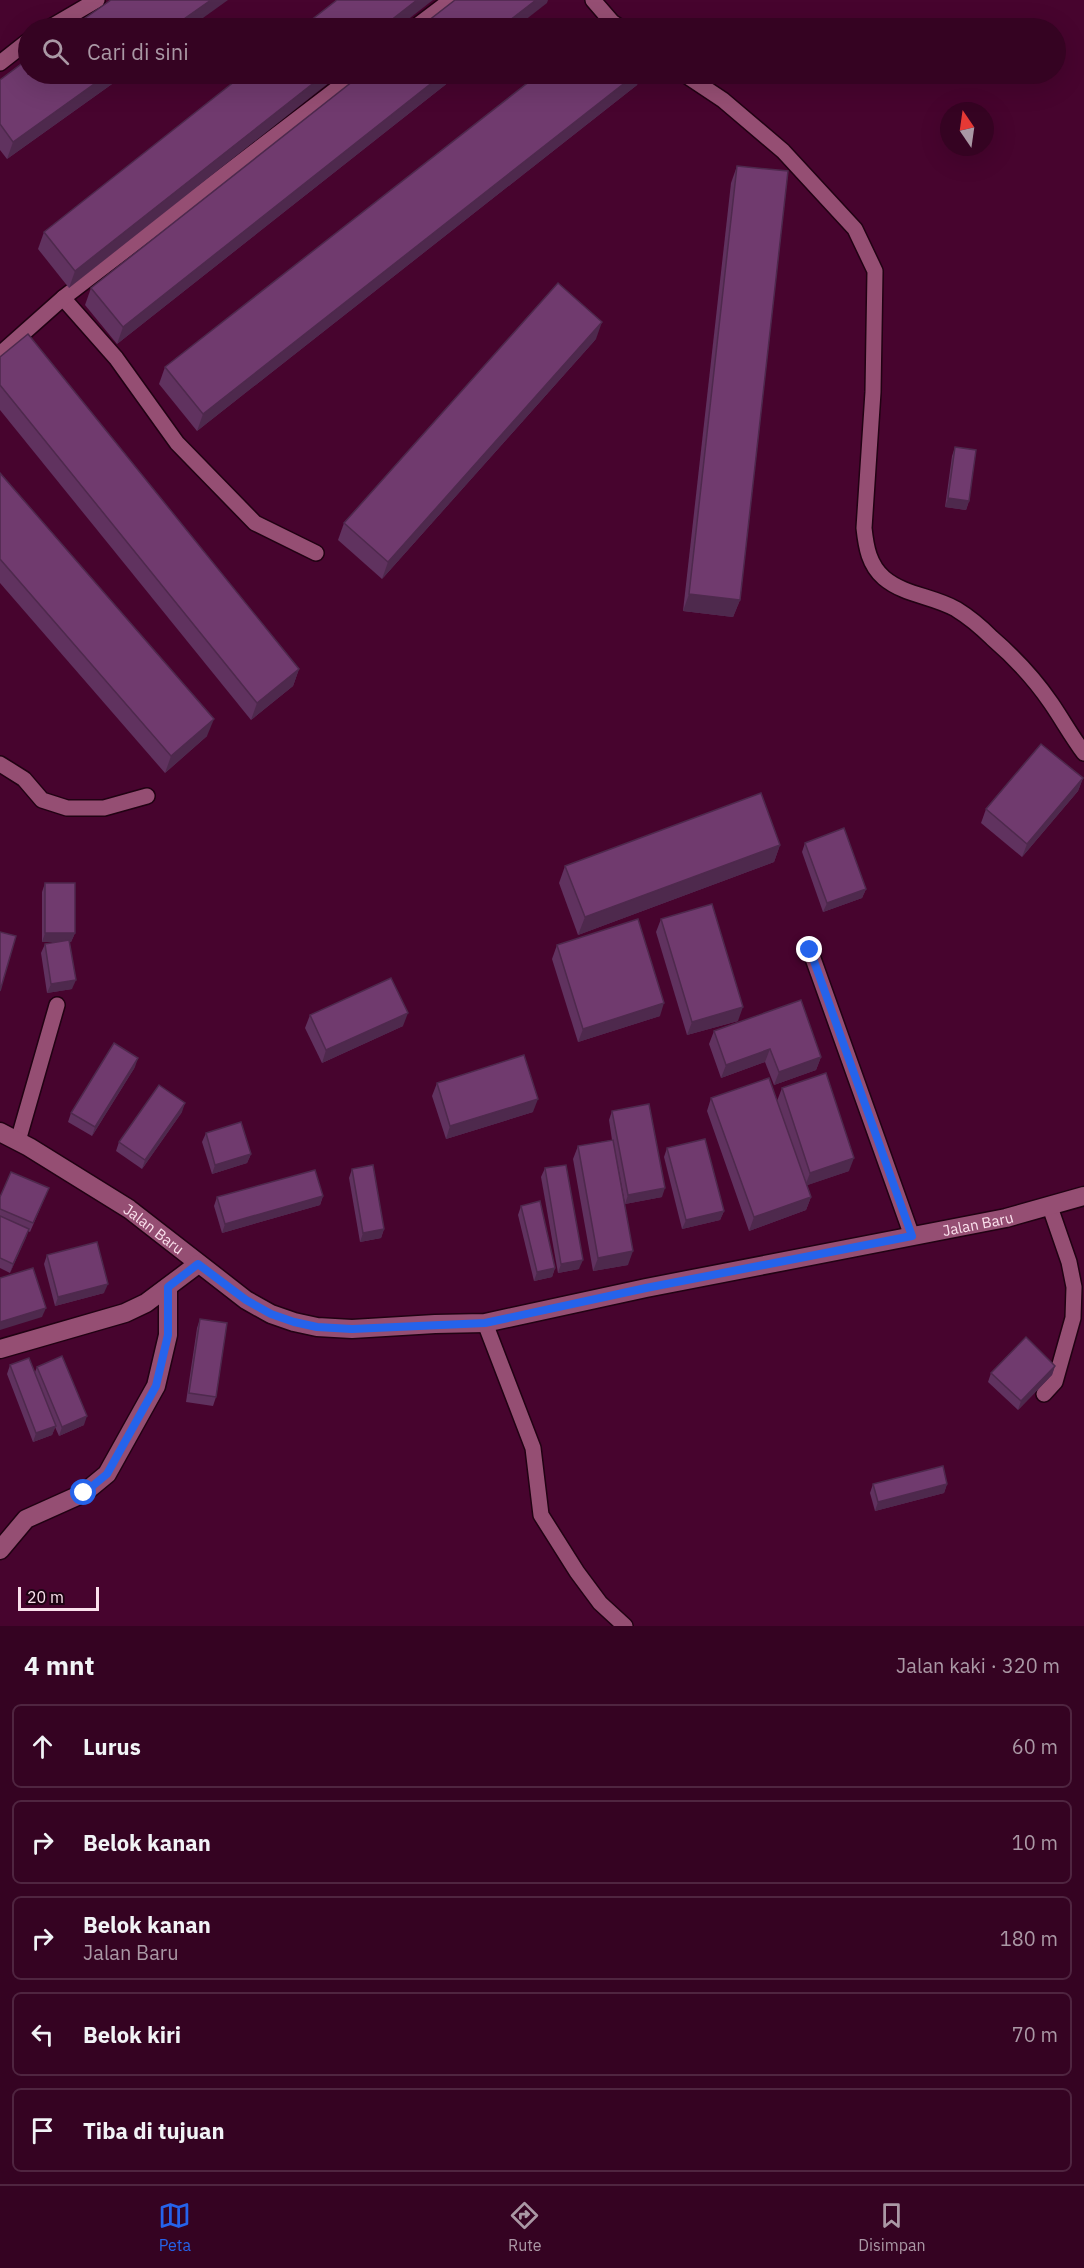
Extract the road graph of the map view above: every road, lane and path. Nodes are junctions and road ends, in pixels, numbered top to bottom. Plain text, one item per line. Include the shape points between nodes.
1 (97, 0) edge
2 (451, 0) edge
3 (593, 0) edge
4 (66, 18) edge
5 (427, 18) edge
6 (609, 18) edge
7 (18, 49) edge
8 (0, 63) edge
9 (343, 84) edge
10 (699, 84) edge
11 (63, 298) junction
12 (0, 354) edge
13 (316, 553) dead end
14 (1084, 753) edge
15 (0, 764) edge
16 (147, 796) dead end
17 (810, 950) dead end
18 (57, 1005) dead end
19 (0, 1132) edge
20 (18, 1142) junction
21 (1084, 1196) edge
22 (1050, 1206) junction
23 (912, 1236) junction
24 (198, 1264) junction
25 (168, 1287) junction
26 (485, 1323) junction
27 (0, 1349) edge
28 (1044, 1394) edge
29 (0, 1550) edge
30 (625, 1626) edge

1 - 4 lane
2 - 5 lane
3 - 6 lane
7 - 8 lane
9 - 11 lane
10 - 14 lane via 783,151 855,229 875,271 873,392 864,528 872,564 900,589 936,599 973,620 1025,670
11 - 12 lane
11 - 13 lane via 116,358 177,443 255,523
15 - 16 lane via 24,779 42,800 67,808 104,808
17 - 23 lane
18 - 20 lane
19 - 20 street, Jalan Baru
20 - 24 street, Jalan Baru via 129,1209
21 - 22 street, Jalan Baru
22 - 23 street, Jalan Baru
22 - 28 lane via 1071,1270 1074,1318 1055,1382
23 - 26 street, Jalan Baru
24 - 25 street
24 - 26 street, Jalan Baru via 271,1314 317,1327
25 - 27 street via 125,1313
25 - 29 street via 168,1335 156,1386 107,1474 84,1493 26,1519
26 - 30 lane via 533,1448 541,1515 600,1603

